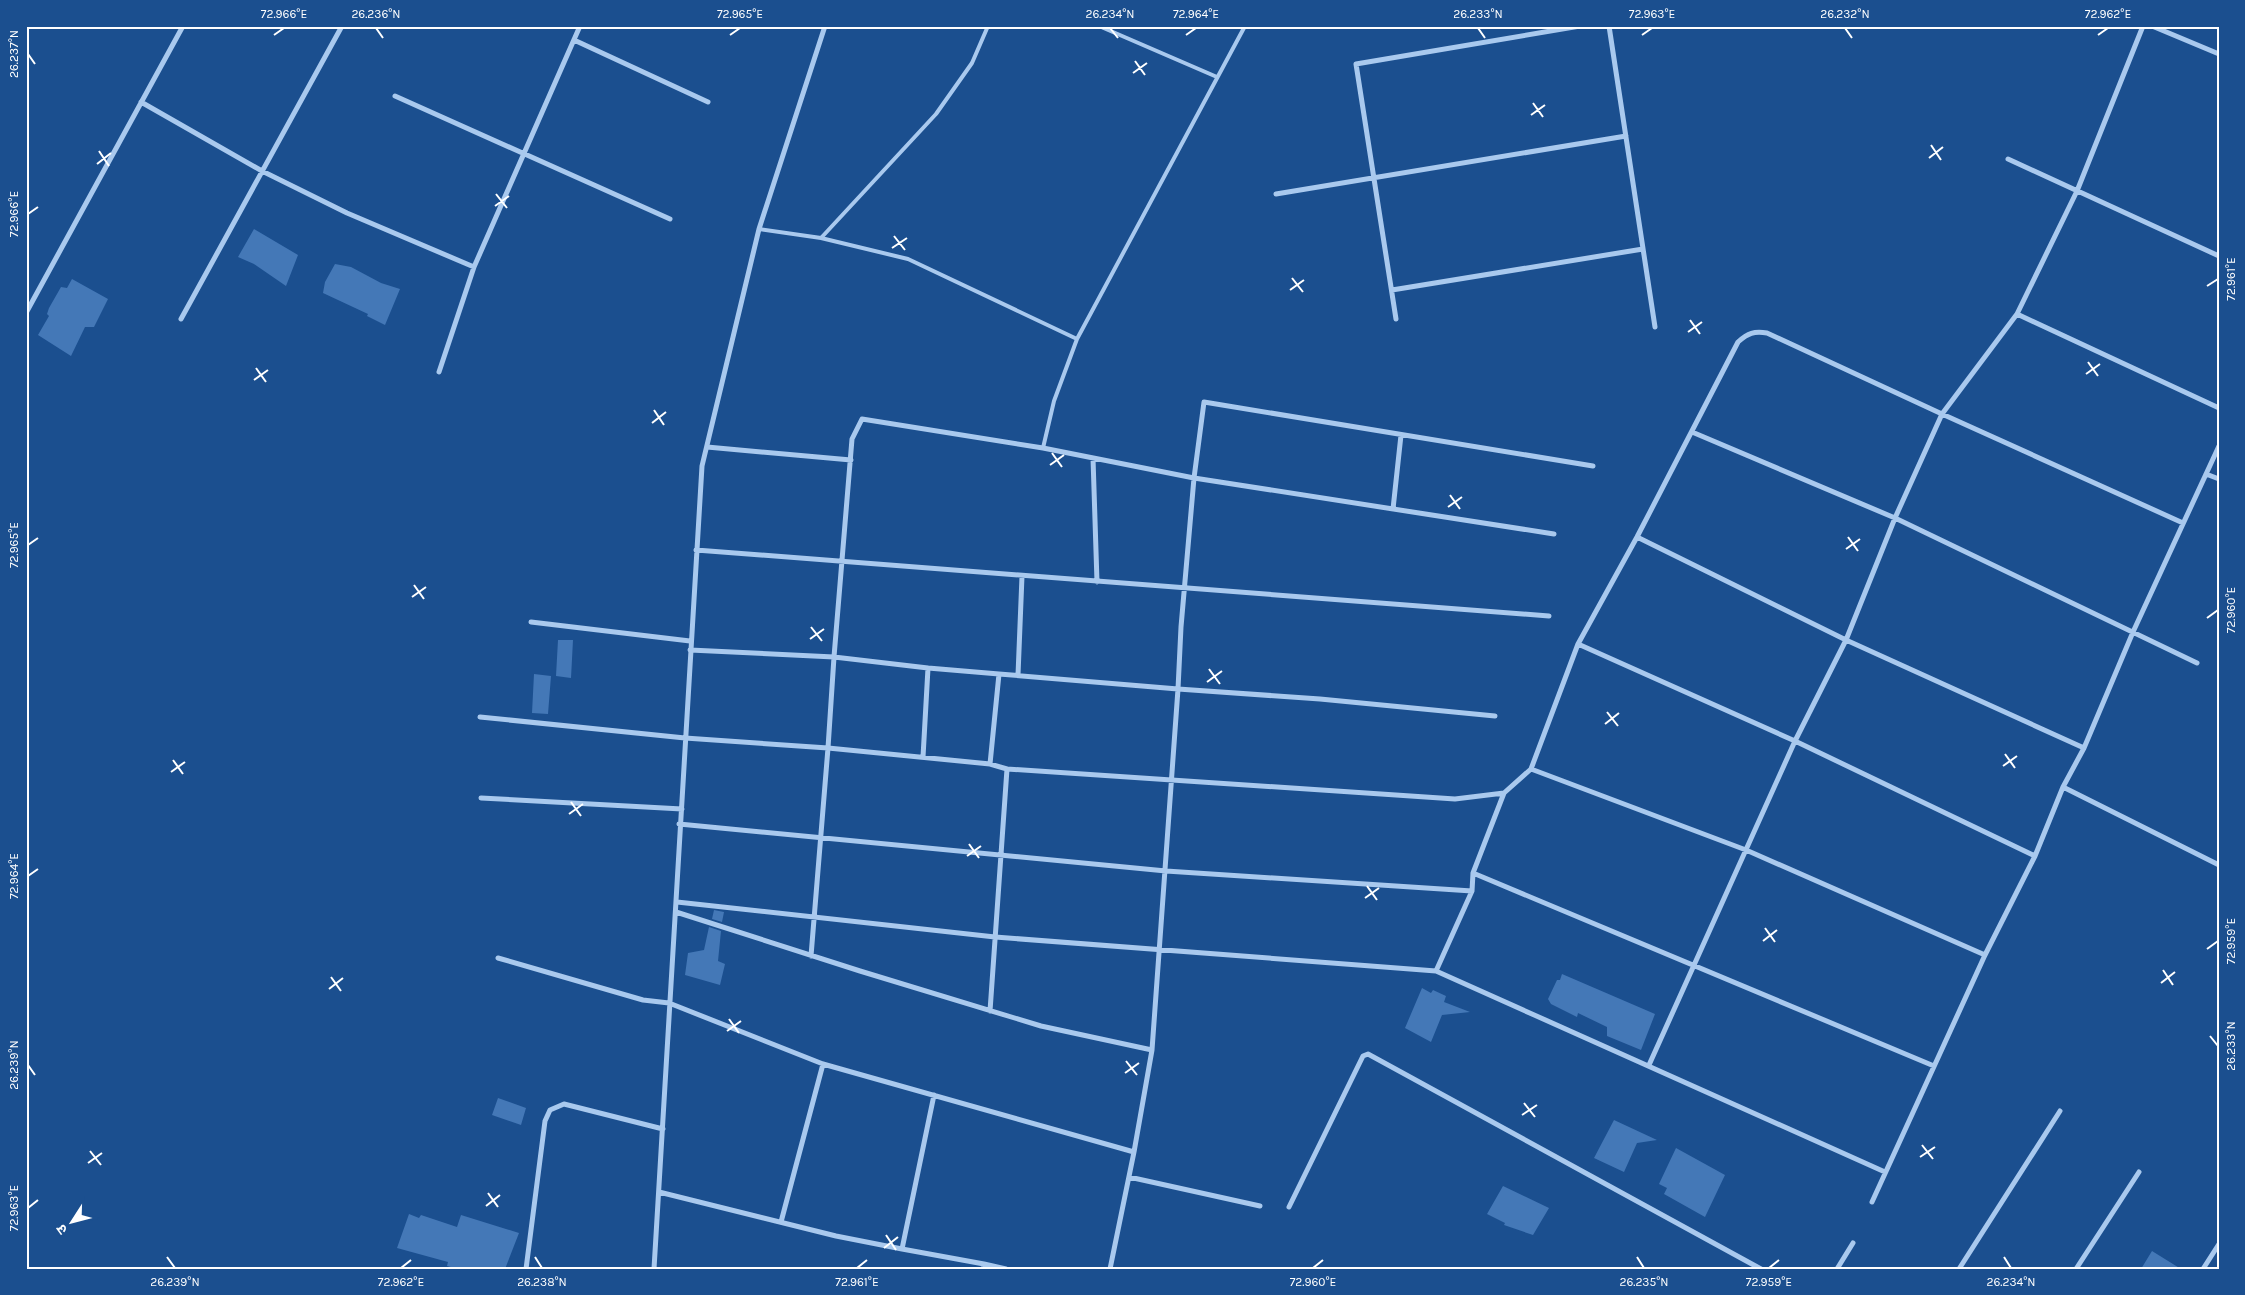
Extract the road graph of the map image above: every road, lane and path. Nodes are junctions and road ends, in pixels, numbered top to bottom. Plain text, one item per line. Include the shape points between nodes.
1 (183, 26) edge
2 (342, 26) edge
3 (580, 26) edge
4 (825, 26) edge
5 (988, 26) edge
6 (1099, 26) edge
7 (1245, 26) edge
8 (1580, 26) edge
9 (1609, 26) edge
10 (2144, 26) edge
11 (2152, 26) edge
12 (574, 40) junction
13 (2219, 54) edge
14 (1218, 77) junction
15 (395, 96) dead end
16 (141, 102) junction
17 (708, 102) dead end
18 (1626, 136) junction
19 (524, 154) junction
20 (2008, 159) dead end
21 (262, 171) junction
22 (1374, 178) junction
23 (2077, 191) junction
24 (1276, 194) dead end
25 (670, 218) dead end
26 (759, 228) junction
27 (821, 238) junction
28 (1643, 249) junction
29 (2219, 256) edge
30 (474, 267) junction
31 (1392, 290) junction
32 (26, 313) edge
33 (2017, 314) junction
34 (181, 319) dead end
35 (1396, 319) dead end
36 (1656, 327) dead end
37 (1077, 339) junction
38 (439, 372) dead end
39 (2219, 408) edge
40 (1942, 414) junction
41 (1692, 432) junction
42 (1401, 435) junction
43 (2219, 446) edge
44 (706, 447) junction
45 (1043, 448) junction
46 (1094, 458) junction
47 (851, 460) junction
48 (1593, 466) dead end
49 (2206, 474) junction
50 (1194, 478) junction
51 (2219, 479) edge
52 (1393, 509) junction
53 (1896, 518) junction
54 (2183, 524) junction
55 (1554, 534) dead end
56 (1637, 536) junction
57 (696, 550) junction
58 (842, 562) junction
59 (1022, 576) junction
60 (1097, 582) junction
61 (1184, 589) junction
62 (1549, 616) dead end
63 (531, 622) dead end
64 (2133, 632) junction
65 (1846, 640) junction
66 (690, 641) junction
67 (1578, 644) junction
68 (690, 650) junction
69 (834, 657) junction
70 (2197, 663) dead end
71 (928, 668) junction
72 (999, 674) junction
73 (1018, 676) junction
74 (1178, 689) junction
75 (1495, 716) dead end
76 (480, 717) dead end
77 (685, 738) junction
78 (1795, 741) junction
79 (828, 748) junction
80 (2084, 748) junction
81 (922, 757) junction
82 (990, 764) junction
83 (1007, 769) junction
84 (1531, 769) junction
85 (1172, 779) junction
86 (2064, 787) junction
87 (1504, 793) junction
88 (481, 798) dead end
89 (682, 809) junction
90 (679, 824) junction
91 (820, 840) junction
92 (1746, 850) junction
93 (1000, 856) junction
94 (2035, 856) junction
95 (2219, 865) edge
96 (1166, 871) junction
97 (1473, 874) junction
98 (1472, 891) junction
99 (677, 902) junction
100 (676, 912) junction
101 (814, 918) junction
102 (995, 937) junction
103 (1160, 949) junction
104 (1985, 955) junction
105 (811, 956) junction
106 (498, 958) dead end
107 (1693, 966) junction
108 (1436, 971) junction
109 (669, 1003) junction
110 (990, 1011) junction
111 (1152, 1050) junction
112 (823, 1064) junction
113 (1649, 1065) junction
114 (1934, 1066) junction
115 (934, 1095) junction
116 (2060, 1111) dead end
117 (662, 1130) junction
118 (1134, 1152) junction
119 (1885, 1172) junction
120 (2140, 1172) dead end
121 (1128, 1177) junction
122 (659, 1192) junction
123 (1872, 1202) dead end
124 (1260, 1206) dead end
125 (1289, 1207) dead end
126 (781, 1222) junction
127 (1853, 1243) dead end
128 (2219, 1244) edge
129 (902, 1249) junction
130 (983, 1266) edge
131 (526, 1269) edge
132 (654, 1269) edge
133 (1006, 1269) edge
134 (1110, 1269) edge
135 (1761, 1269) edge
136 (1838, 1269) edge
137 (1959, 1269) edge
138 (2076, 1269) edge
139 (2203, 1269) edge

1 - 16 street
2 - 21 street
3 - 12 street
4 - 26 street
5 - 27 lane via 972,63 936,114
6 - 14 lane
7 - 14 lane
8 - 22 street via 1356,64
9 - 18 street
10 - 23 street
11 - 13 street
12 - 17 street
12 - 19 street
14 - 37 lane
15 - 19 street
16 - 21 street
16 - 32 street
18 - 22 street
18 - 28 street
19 - 25 street
19 - 30 street
20 - 23 street
21 - 30 street via 347,213
21 - 34 street
22 - 24 street
22 - 31 street
23 - 29 street
23 - 33 street
26 - 27 lane
26 - 44 street
27 - 37 lane via 908,259
28 - 31 street
28 - 36 street
30 - 38 street
31 - 35 street
33 - 39 street
33 - 40 street
37 - 45 lane via 1054,401
40 - 41 street via 1767,333 1755,331 1746,335 1731,351
40 - 53 street
40 - 54 street
41 - 53 street
41 - 56 street
42 - 48 street
42 - 50 street via 1204,402
42 - 52 street
43 - 49 street
44 - 47 street
44 - 57 street
45 - 46 street
45 - 47 street via 865,419 855,429
46 - 50 street
46 - 60 street
47 - 58 street
49 - 51 street
49 - 54 street
50 - 52 street
50 - 61 street
52 - 55 street
53 - 64 street
53 - 65 street
54 - 64 street
56 - 65 street
56 - 67 street
57 - 58 street
57 - 66 street
58 - 59 street
58 - 69 street
59 - 60 street
59 - 73 street
60 - 61 street
61 - 62 street
61 - 74 street
63 - 66 street
64 - 70 street
64 - 80 street
65 - 78 street
65 - 80 street
66 - 68 street
67 - 78 street
67 - 84 street
68 - 69 street
68 - 77 street
69 - 71 street
69 - 79 street
71 - 72 street
71 - 81 street
72 - 73 street
72 - 82 street
73 - 74 street
74 - 75 street
74 - 85 street
76 - 77 street
77 - 79 street
77 - 89 street
78 - 92 street
78 - 94 street
79 - 81 street
79 - 91 street
80 - 86 street
81 - 82 street
82 - 83 street
83 - 85 street
83 - 93 street
84 - 87 street
84 - 92 street
85 - 87 street via 1455,799
85 - 96 street
86 - 94 street
86 - 95 street
87 - 97 street
88 - 89 street
89 - 90 street
90 - 91 street
90 - 99 street
91 - 93 street
91 - 101 street
92 - 104 street
92 - 107 street
93 - 96 street
93 - 102 street
94 - 104 street
96 - 98 street
96 - 103 street
97 - 98 street
97 - 107 street
98 - 108 street
99 - 100 street
99 - 101 street
100 - 105 street
100 - 109 street
101 - 102 street
101 - 105 street
102 - 103 street
102 - 110 street
103 - 108 street
103 - 111 street
104 - 114 street
105 - 110 street
106 - 109 street via 643,1000
107 - 113 street
107 - 114 street
108 - 113 street
109 - 112 street
109 - 117 street
110 - 111 street via 1041,1026
111 - 118 street
112 - 115 street
112 - 126 street
113 - 119 street
114 - 119 street
115 - 118 street
115 - 129 street
116 - 137 street
117 - 122 street
117 - 131 street via 564,1104 550,1110 545,1121
118 - 121 street
119 - 123 street
120 - 138 street
121 - 124 street
121 - 134 street
122 - 126 street
122 - 132 street
125 - 135 street via 1364,1056 1368,1054
126 - 129 street
127 - 136 street
128 - 139 street
129 - 130 street
130 - 133 street

